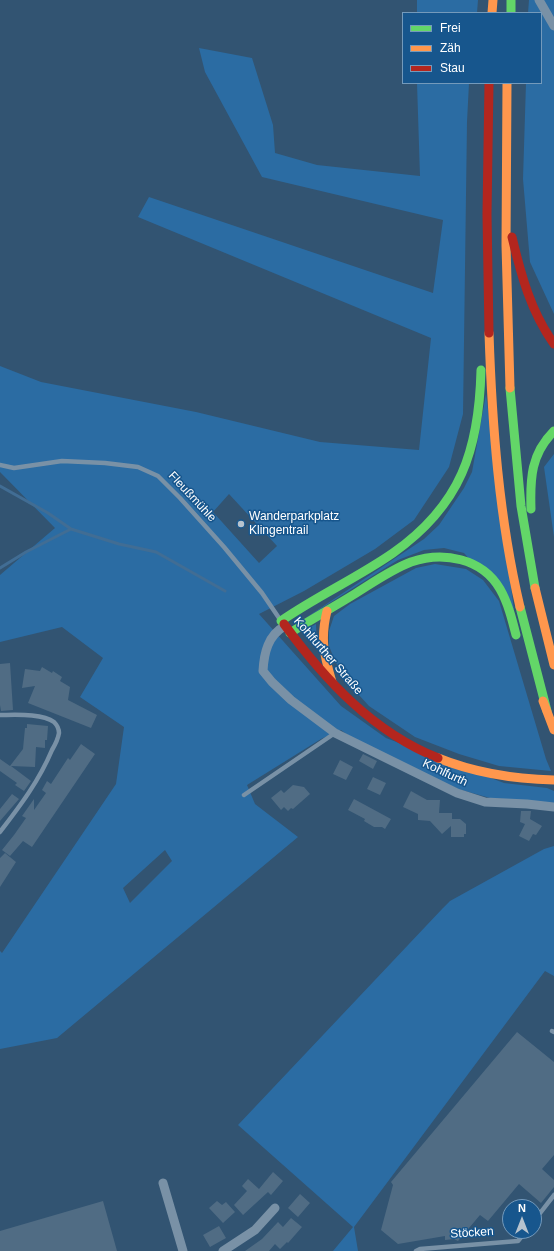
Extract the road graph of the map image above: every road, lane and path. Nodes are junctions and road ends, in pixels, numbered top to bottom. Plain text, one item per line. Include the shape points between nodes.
1 (493, 0) edge
2 (540, 0) edge
3 (492, 12) edge
4 (554, 26) edge
5 (489, 84) edge
6 (507, 84) edge
7 (505, 207) junction
8 (488, 298) junction
9 (554, 344) edge
10 (554, 431) edge
11 (0, 466) edge
12 (526, 540) junction
13 (327, 611) junction
14 (285, 627) junction
15 (519, 643) dead end
16 (523, 656) dead end
17 (554, 665) edge
18 (332, 682) junction
19 (546, 711) junction
20 (0, 715) edge
21 (554, 730) edge
22 (335, 733) junction
23 (554, 780) edge
24 (244, 795) dead end
25 (554, 806) edge
26 (0, 832) edge
27 (163, 1183) dead end
28 (554, 1195) edge
29 (275, 1208) dead end
30 (542, 1211) edge
31 (520, 1239) edge
32 (183, 1251) edge
33 (223, 1251) edge
34 (416, 1251) edge

1 - 3 main road
2 - 4 street
5 - 8 main road via 486,198
6 - 7 main road
7 - 9 main road via 532,307
7 - 12 main road via 510,385
8 - 14 main road via 480,343 481,386 477,424 460,481 440,512 426,527 392,554
8 - 19 main road via 491,386 510,560
10 - 12 main road via 542,444 534,460 530,491 530,527
11 - 14 lane, Fleußmühle via 14,468 62,461 105,462 138,467 158,476 186,503 224,547 262,593
12 - 17 main road
13 - 14 main road
13 - 15 main road via 411,562 423,558 448,557 472,564 494,581 504,597
13 - 18 main road via 322,642
14 - 18 main road, Kohlfurther Straße
14 - 22 street, Kohlfurth via 280,628 271,637 264,658 263,671 291,700
16 - 19 main road
18 - 23 main road, Kohlfurther Straße via 390,734 421,751 484,772
19 - 21 main road
20 - 26 lane via 44,717 53,721 59,731 40,776
22 - 24 lane
22 - 25 street, Kohlfurth via 457,793 486,802
27 - 32 street
28 - 30 lane
29 - 33 street via 255,1230
31 - 34 lane, Stöcken

